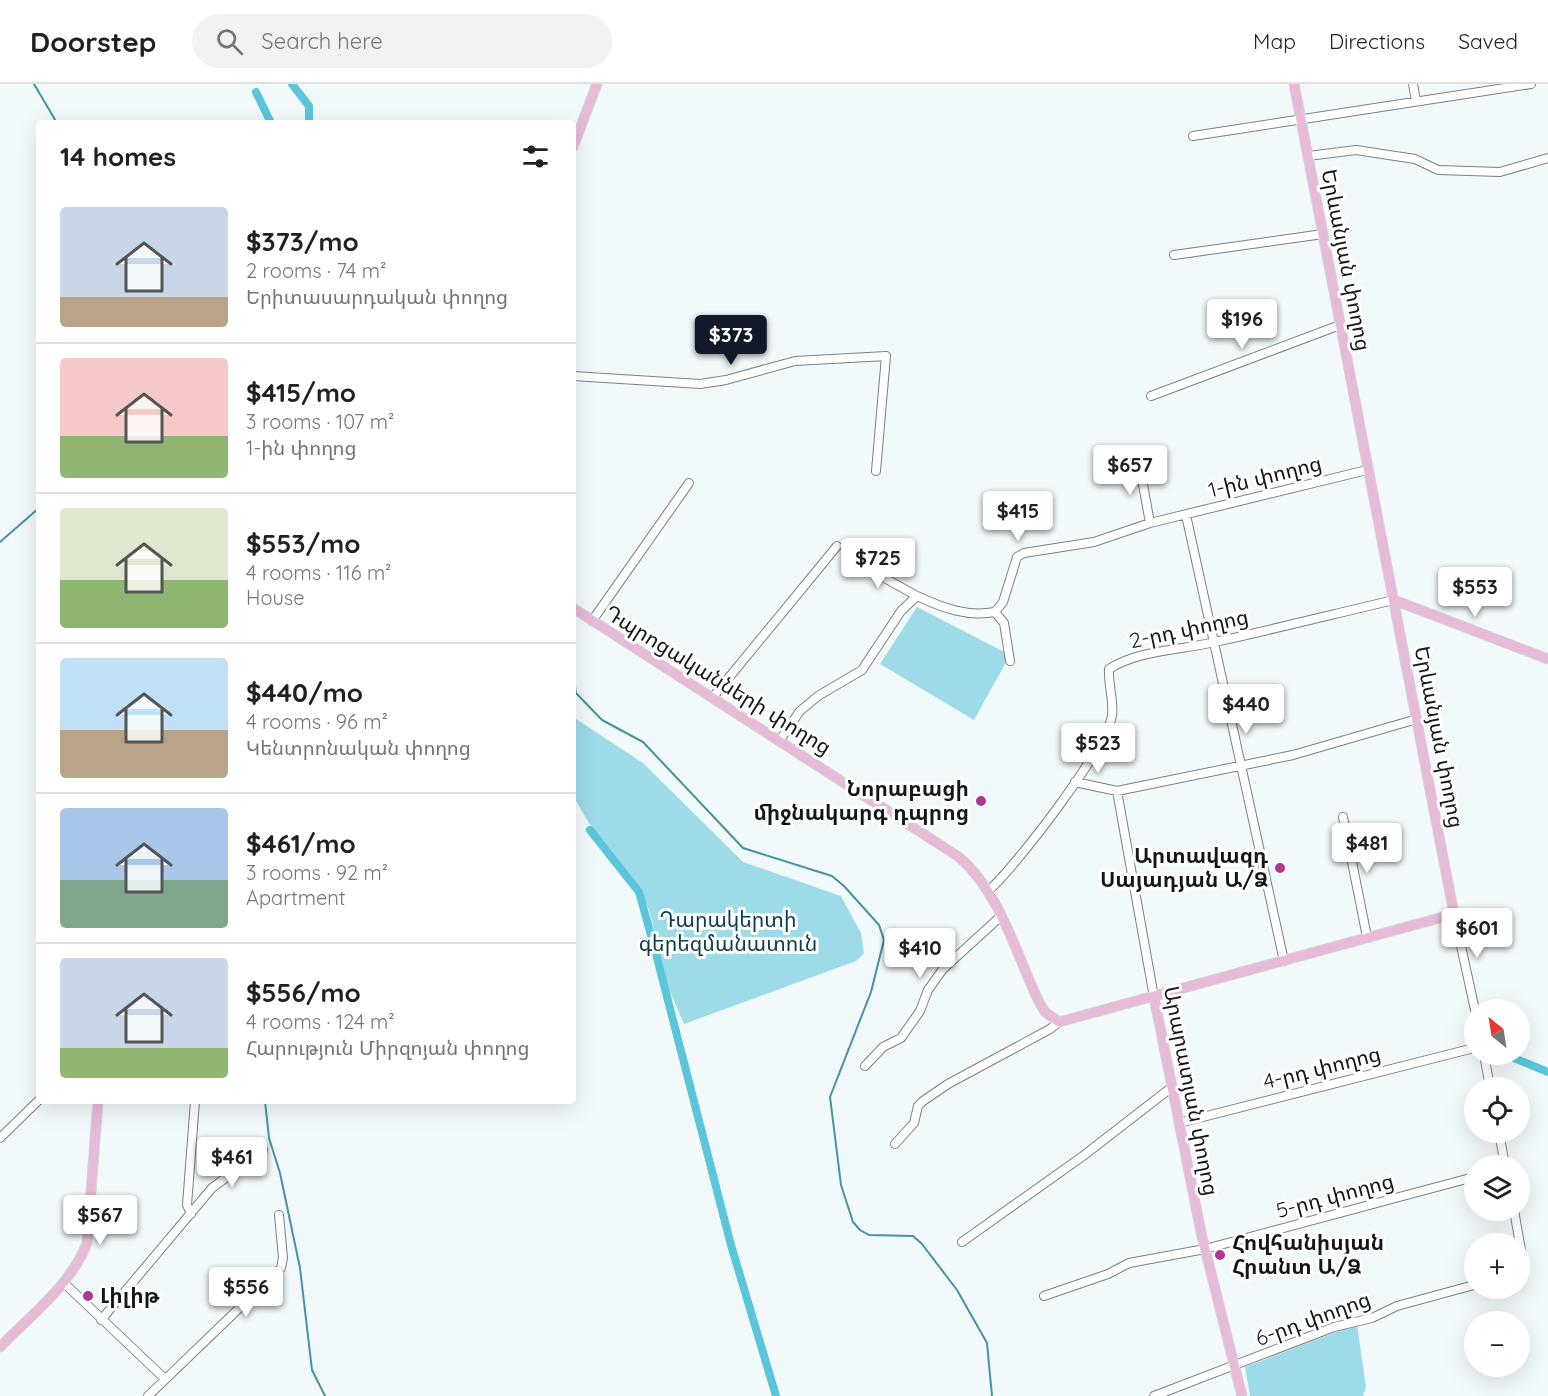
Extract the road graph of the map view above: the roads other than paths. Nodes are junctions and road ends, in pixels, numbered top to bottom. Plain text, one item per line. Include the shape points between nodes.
1 (597, 84) edge
2 (1294, 84) edge
3 (1413, 84) edge
4 (1531, 84) edge
5 (1416, 101) junction
6 (1301, 120) junction
7 (1193, 136) dead end
8 (576, 139) edge
9 (1308, 156) junction
10 (1548, 158) edge
11 (1323, 234) junction
12 (1174, 255) dead end
13 (1340, 325) junction
14 (576, 376) edge
15 (1151, 396) dead end
16 (1125, 453) dead end
17 (1367, 470) junction
18 (876, 471) dead end
19 (689, 483) dead end
20 (1186, 515) junction
21 (1150, 523) junction
22 (837, 546) dead end
23 (852, 560) dead end
24 (917, 596) junction
25 (1394, 600) junction
26 (576, 610) edge
27 (995, 612) junction
28 (592, 621) junction
29 (1214, 643) junction
30 (1548, 659) edge
31 (1010, 661) dead end
32 (713, 697) junction
33 (1417, 718) junction
34 (780, 740) junction
35 (1240, 766) junction
36 (1075, 782) junction
37 (1117, 791) junction
38 (1343, 817) dead end
39 (987, 891) junction
40 (1454, 914) junction
41 (1000, 917) junction
42 (1367, 937) junction
43 (1284, 961) junction
44 (1154, 996) junction
45 (1472, 999) edge
46 (1059, 1022) junction
47 (1464, 1051) edge
48 (866, 1066) dead end
49 (1172, 1087) junction
50 (36, 1103) edge
51 (98, 1104) edge
52 (195, 1104) edge
53 (1179, 1123) junction
54 (0, 1138) edge
55 (895, 1144) dead end
56 (263, 1150) dead end
57 (1464, 1181) edge
58 (191, 1214) junction
59 (279, 1215) dead end
60 (962, 1242) dead end
61 (1205, 1249) junction
62 (64, 1283) junction
63 (1464, 1288) edge
64 (1044, 1296) dead end
65 (100, 1320) junction
66 (0, 1347) edge
67 (1234, 1368) junction
68 (165, 1379) junction
69 (148, 1396) edge
70 (1154, 1396) edge
71 (1242, 1396) edge

1 - 8 main road
2 - 6 main road, Երևանյան փողոց
3 - 5 street
4 - 5 street
5 - 6 street
6 - 7 street
6 - 9 main road, Երևանյան փողոց
9 - 10 street via 1356,150 1415,159 1438,170 1500,172
9 - 11 main road, Երևանյան փողոց
11 - 12 street
11 - 13 main road, Երևանյան փողոց
13 - 15 street
13 - 17 main road, Երևանյան փողոց
14 - 18 street via 700,384 795,361 886,356
16 - 21 street via 1134,450 1138,457
17 - 20 street, 1-ին փողոց
17 - 25 main road, Երևանյան փողոց
19 - 28 street
20 - 21 street, 1-ին փողոց
20 - 29 street
21 - 27 street, 1-ին փողոց via 1094,542 1036,550 1017,557 1003,602
22 - 32 street
23 - 24 street
24 - 27 street via 961,613
24 - 34 street via 901,611 862,670 800,711
25 - 29 street, 2-րդ փողոց
25 - 30 main road
25 - 33 main road, Երևանյան փողոց
26 - 28 main road, Դպրոցականների փողոց
27 - 31 street via 1005,622
28 - 32 main road, Դպրոցականների փողոց
29 - 35 street
29 - 36 street, 2-րդ փողոց via 1150,654 1109,669 1112,716
32 - 34 main road, Դպրոցականների փողոց
33 - 35 street via 1293,755
33 - 40 main road, Երևանյան փողոց
34 - 39 main road, Դպրոցականների փողոց via 959,857
35 - 37 street
35 - 43 street
36 - 37 street
36 - 39 street, 2-րդ փողոց via 1044,826
37 - 44 street, Արարատյան փողոց
38 - 42 street
39 - 41 main road, Դպրոցականների փողոց
40 - 42 main road
40 - 45 street
41 - 46 main road, Դպրոցականների փողոց via 1039,1002
41 - 48 street via 943,969 902,1038 883,1047
42 - 43 main road
43 - 44 main road
44 - 46 main road
44 - 49 main road, Արարատյան փողոց
46 - 55 street via 923,1101 914,1123
47 - 53 street, 4-րդ փողոց
49 - 53 main road, Արարատյան փողոց
49 - 60 street
50 - 54 street
51 - 62 main road via 87,1243 80,1263
52 - 58 street via 187,1205
53 - 61 main road, Արարատյան փողոց
56 - 58 street via 212,1188
57 - 61 street, 5-րդ փողոց
58 - 65 street
59 - 68 street via 281,1268
61 - 64 street, 5-րդ փողոց via 1129,1263
61 - 67 main road, Արարատյան փողոց
62 - 65 street
62 - 66 main road
63 - 67 street, 6-րդ փողոց via 1397,1306
65 - 68 street
67 - 70 street, 6-րդ փողոց
67 - 71 main road, Արարատյան փողոց
68 - 69 street

